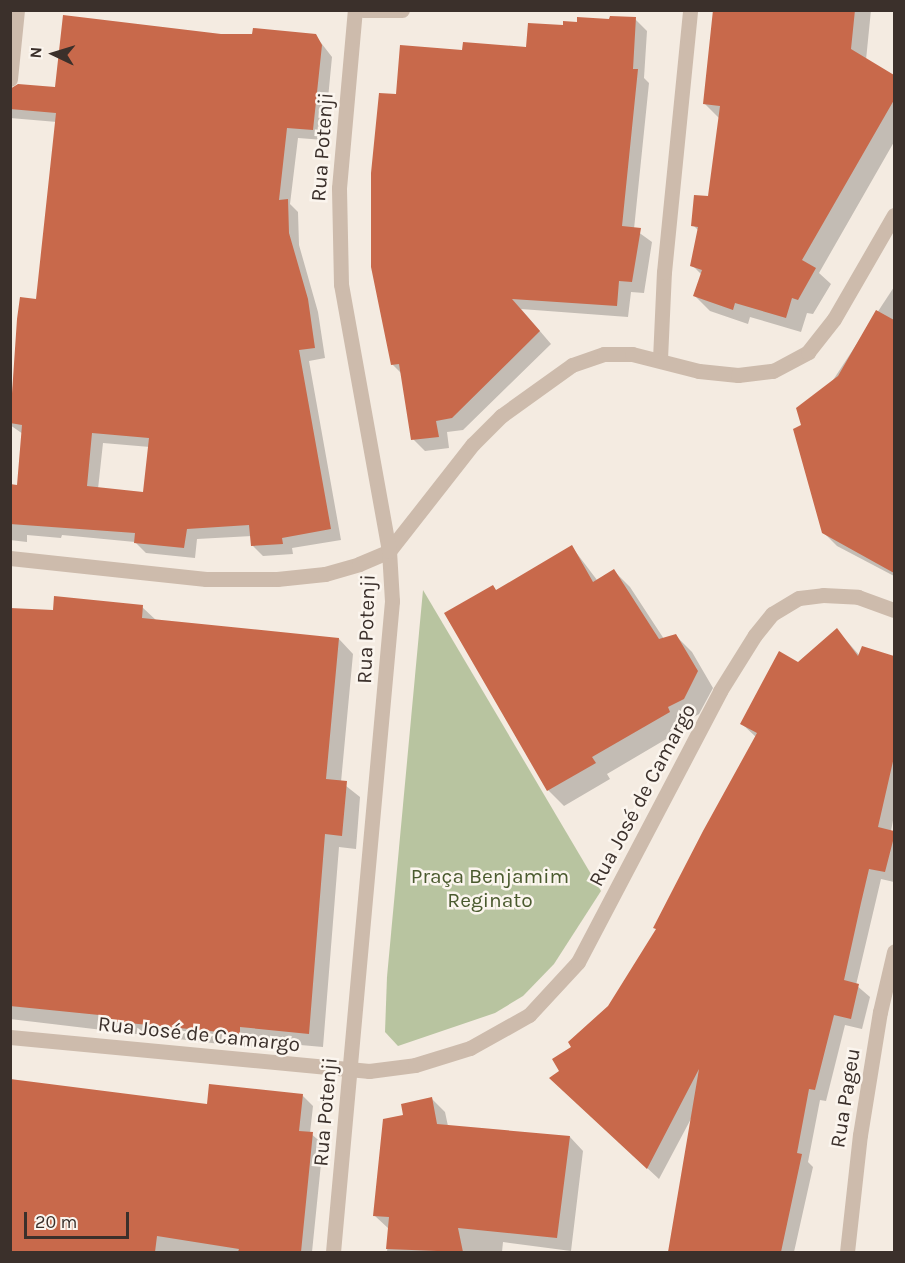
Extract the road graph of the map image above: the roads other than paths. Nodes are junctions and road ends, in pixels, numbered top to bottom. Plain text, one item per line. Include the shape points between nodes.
1 (17, 10) edge
2 (355, 10) edge
3 (363, 10) edge
4 (402, 10) edge
5 (690, 10) edge
6 (10, 79) edge
7 (894, 215) edge
8 (660, 359) junction
9 (389, 551) junction
10 (10, 558) edge
11 (894, 610) edge
12 (894, 952) edge
13 (10, 1037) edge
14 (351, 1070) junction
15 (333, 1252) edge
16 (847, 1252) edge

1 - 6 street
2 - 9 street, Rua Potenji via 339,188 340,273
3 - 4 street
5 - 8 street via 664,272
7 - 8 street via 834,319 808,352 773,371 738,375 699,371
8 - 9 street via 604,354 572,365 532,391 473,444
9 - 10 street via 325,574 277,579 207,579
9 - 14 street, Rua Potenji via 392,601
11 - 14 street, Rua José de Camargo via 858,597 823,595 799,598 772,614 720,692 578,962 529,1015 470,1048 415,1065
12 - 16 street, Rua Pageu via 860,1135
13 - 14 street, Rua José de Camargo
14 - 15 street, Rua Potenji

